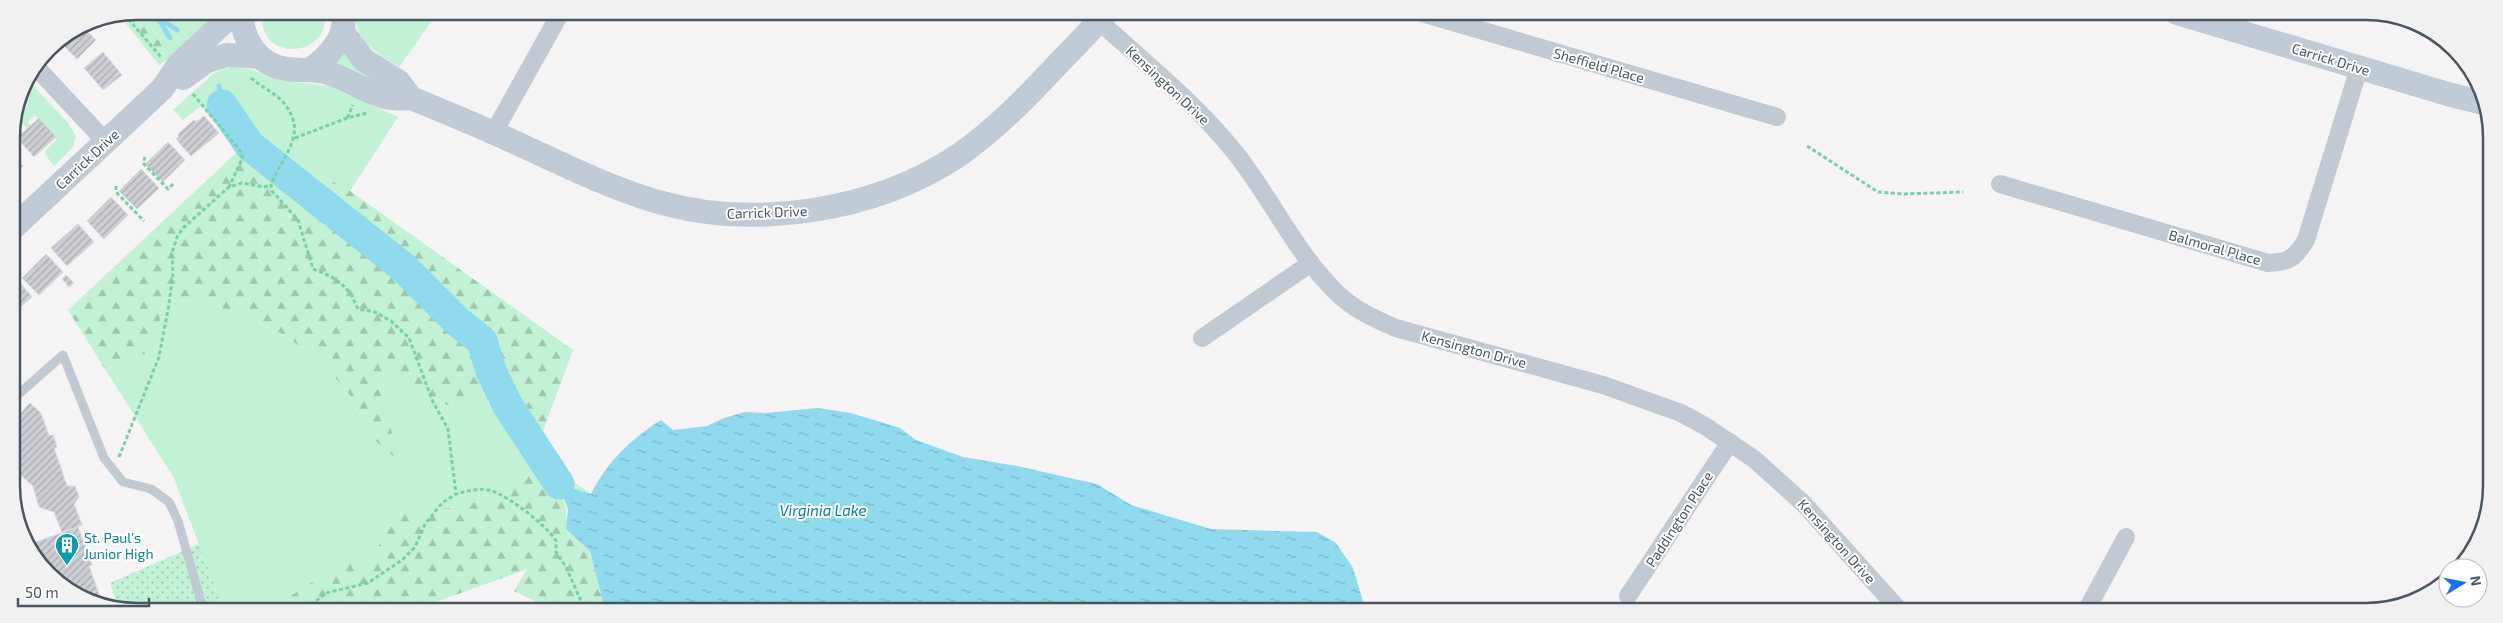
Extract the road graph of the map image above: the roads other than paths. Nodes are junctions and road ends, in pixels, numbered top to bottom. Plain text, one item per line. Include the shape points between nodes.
1 (226, 20) edge
2 (242, 20) edge
3 (557, 20) edge
4 (1099, 20) edge
5 (1107, 20) edge
6 (1446, 20) edge
7 (2198, 20) edge
8 (344, 22) edge
9 (253, 65) junction
10 (2359, 68) junction
11 (310, 70) junction
12 (40, 72) edge
13 (162, 89) junction
14 (411, 98) junction
15 (2478, 101) edge
16 (1777, 117) dead end
17 (494, 132) junction
18 (106, 142) junction
19 (2000, 184) dead end
20 (20, 222) edge
21 (1311, 262) junction
22 (1202, 338) dead end
23 (20, 393) edge
24 (1730, 442) junction
25 (2126, 537) dead end
26 (1628, 596) dead end
27 (200, 603) edge
28 (1893, 603) edge
29 (2090, 603) edge

1 - 13 street, Carrick Drive via 179,64
2 - 9 street, Carrick Drive
3 - 17 street
4 - 17 street, Carrick Drive via 1030,94 988,134 957,156 882,192 813,210 731,214 672,205 625,192
5 - 21 street, Kensington Drive via 1233,150
6 - 16 street, Sheffield Place
7 - 10 street, Carrick Drive
8 - 11 street, Carrick Drive via 322,61
8 - 14 street, Carrick Drive via 364,60 399,82
9 - 11 street, Carrick Drive
9 - 13 street, Carrick Drive via 227,55 207,60 187,76
10 - 15 street, Carrick Drive
10 - 19 street, Balmoral Place via 2306,240 2297,255 2283,262 2268,262
11 - 14 street, Carrick Drive via 328,73 391,98
12 - 18 street
13 - 18 street, Carrick Drive
14 - 17 street, Carrick Drive
18 - 20 street, Carrick Drive
21 - 22 street
21 - 24 street, Kensington Drive via 1338,294 1367,315 1396,328 1567,374 1644,399 1681,414
23 - 27 lane via 63,355 104,458 123,482 151,489 169,502 178,521
24 - 26 street, Paddington Place
24 - 28 street, Kensington Drive via 1803,503
25 - 29 street

